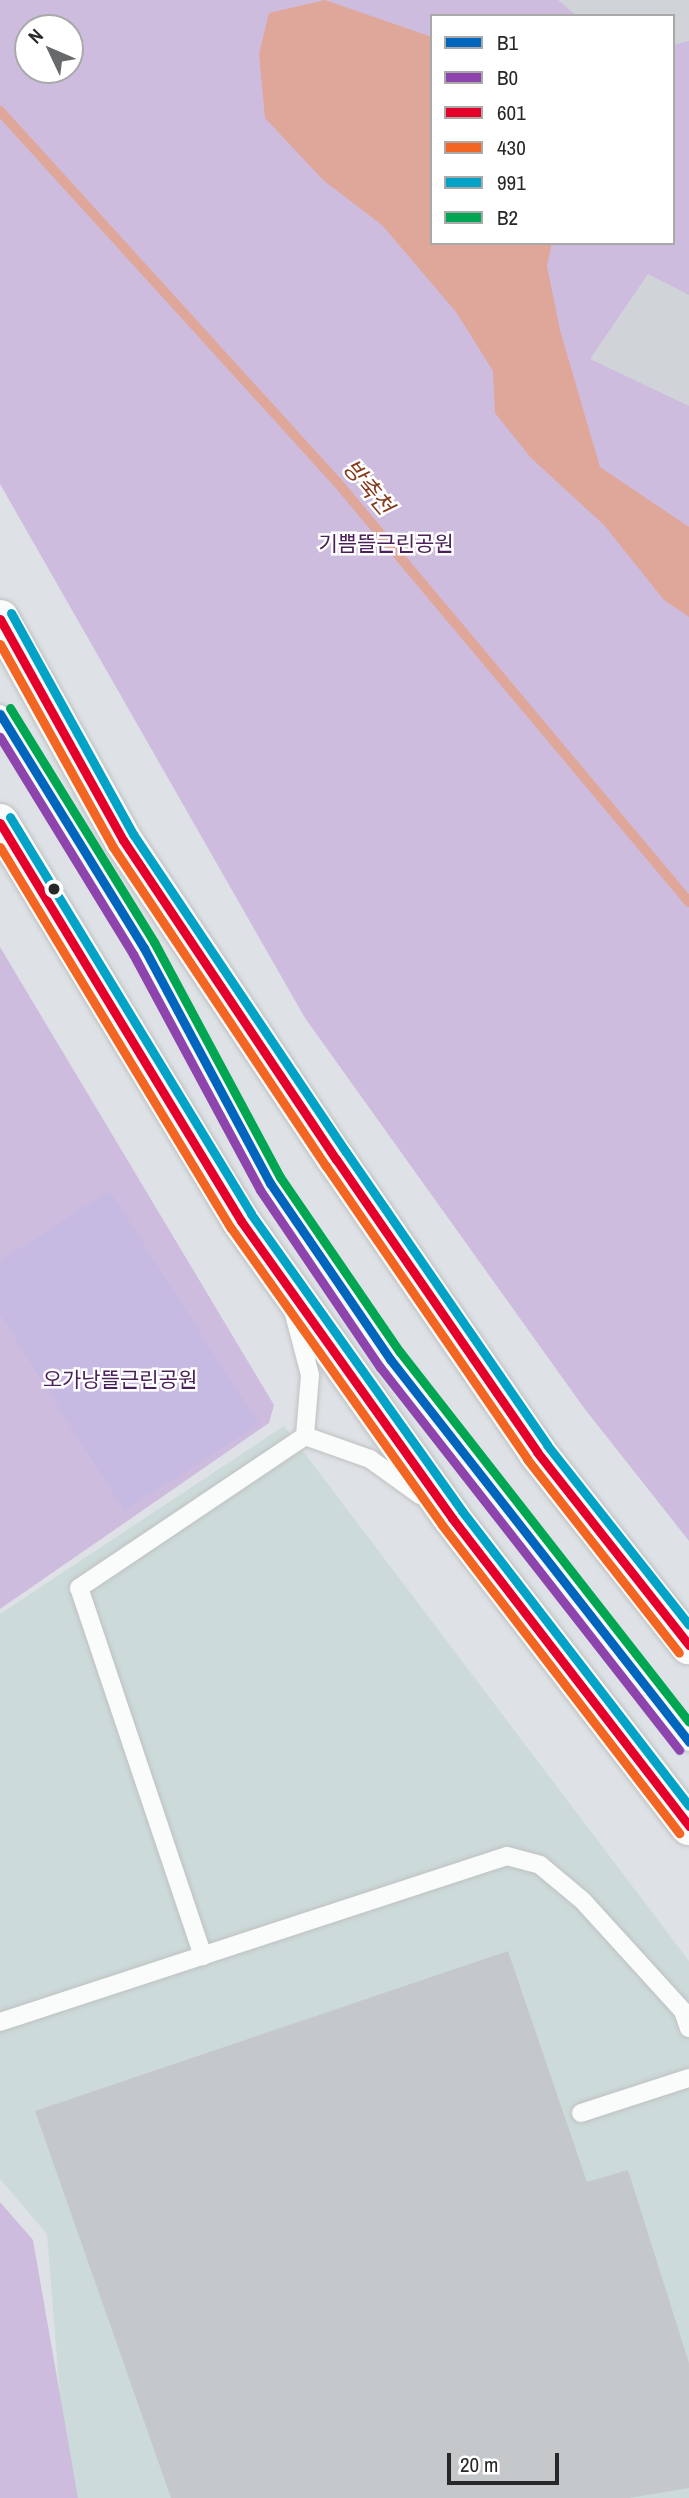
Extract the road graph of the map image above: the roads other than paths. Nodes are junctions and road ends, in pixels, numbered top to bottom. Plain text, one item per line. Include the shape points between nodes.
1 (0, 619) edge
2 (0, 714) edge
3 (0, 823) edge
4 (286, 1284) junction
5 (304, 1436) junction
6 (452, 1518) junction
7 (689, 1645) edge
8 (689, 1742) edge
9 (689, 1826) edge
10 (203, 1956) junction
11 (0, 2022) edge
12 (689, 2028) edge
13 (689, 2078) edge
14 (580, 2113) dead end

1 - 7 street via 123,840 336,1160 537,1452
2 - 8 lane via 144,947 270,1183 390,1359
3 - 4 street via 241,1221
4 - 5 lane via 310,1375
4 - 6 street
5 - 6 lane via 370,1459
5 - 10 lane via 79,1588
6 - 9 street
10 - 11 lane
10 - 12 lane via 507,1856 540,1865 583,1901 683,2011
13 - 14 lane

